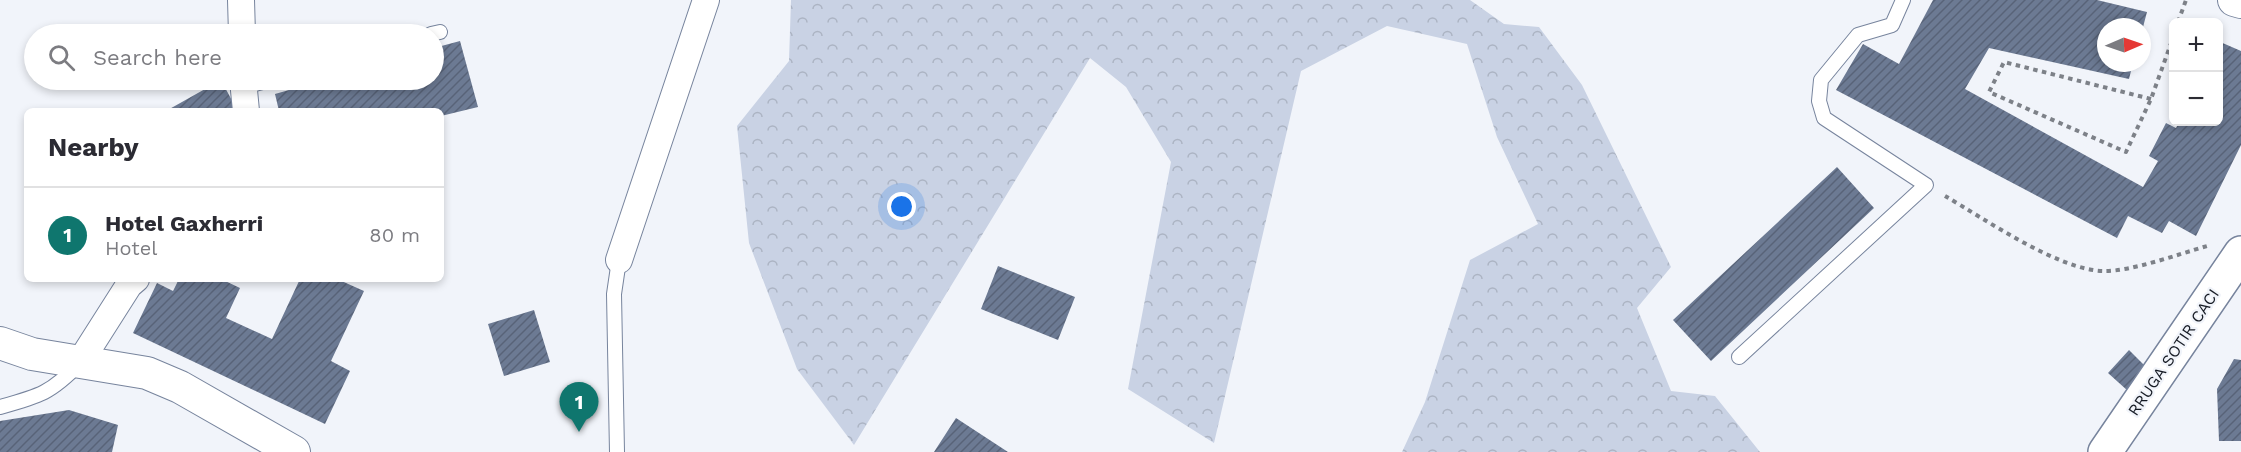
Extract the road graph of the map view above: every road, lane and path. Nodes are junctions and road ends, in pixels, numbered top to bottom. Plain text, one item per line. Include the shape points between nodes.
1 (241, 0) edge
2 (706, 0) edge
3 (1903, 0) edge
4 (2186, 0) edge
5 (2234, 0) edge
6 (2241, 2) edge
7 (2179, 18) edge
8 (242, 24) edge
9 (2169, 49) edge
10 (2151, 99) junction
11 (1926, 185) junction
12 (2228, 248) edge
13 (619, 260) joint
14 (132, 282) edge
15 (0, 344) edge
16 (1739, 357) dead end
17 (81, 362) junction
18 (0, 407) edge
19 (294, 452) edge
20 (617, 452) edge
21 (2105, 452) edge

1 - 8 street
2 - 13 street
3 - 11 lane via 1892,25 1858,34 1833,64 1821,80 1819,101 1824,118
4 - 7 path
5 - 6 street
9 - 10 path
10 - 10 path via 2004,62 1989,93 2126,152
11 - 12 path via 2053,258 2086,269 2119,270
11 - 16 lane
12 - 21 main road, RRUGA SOTIR CACI
13 - 20 lane via 614,294
14 - 17 street
15 - 17 street
17 - 18 lane via 63,381 40,396
17 - 19 street via 147,373 180,387

